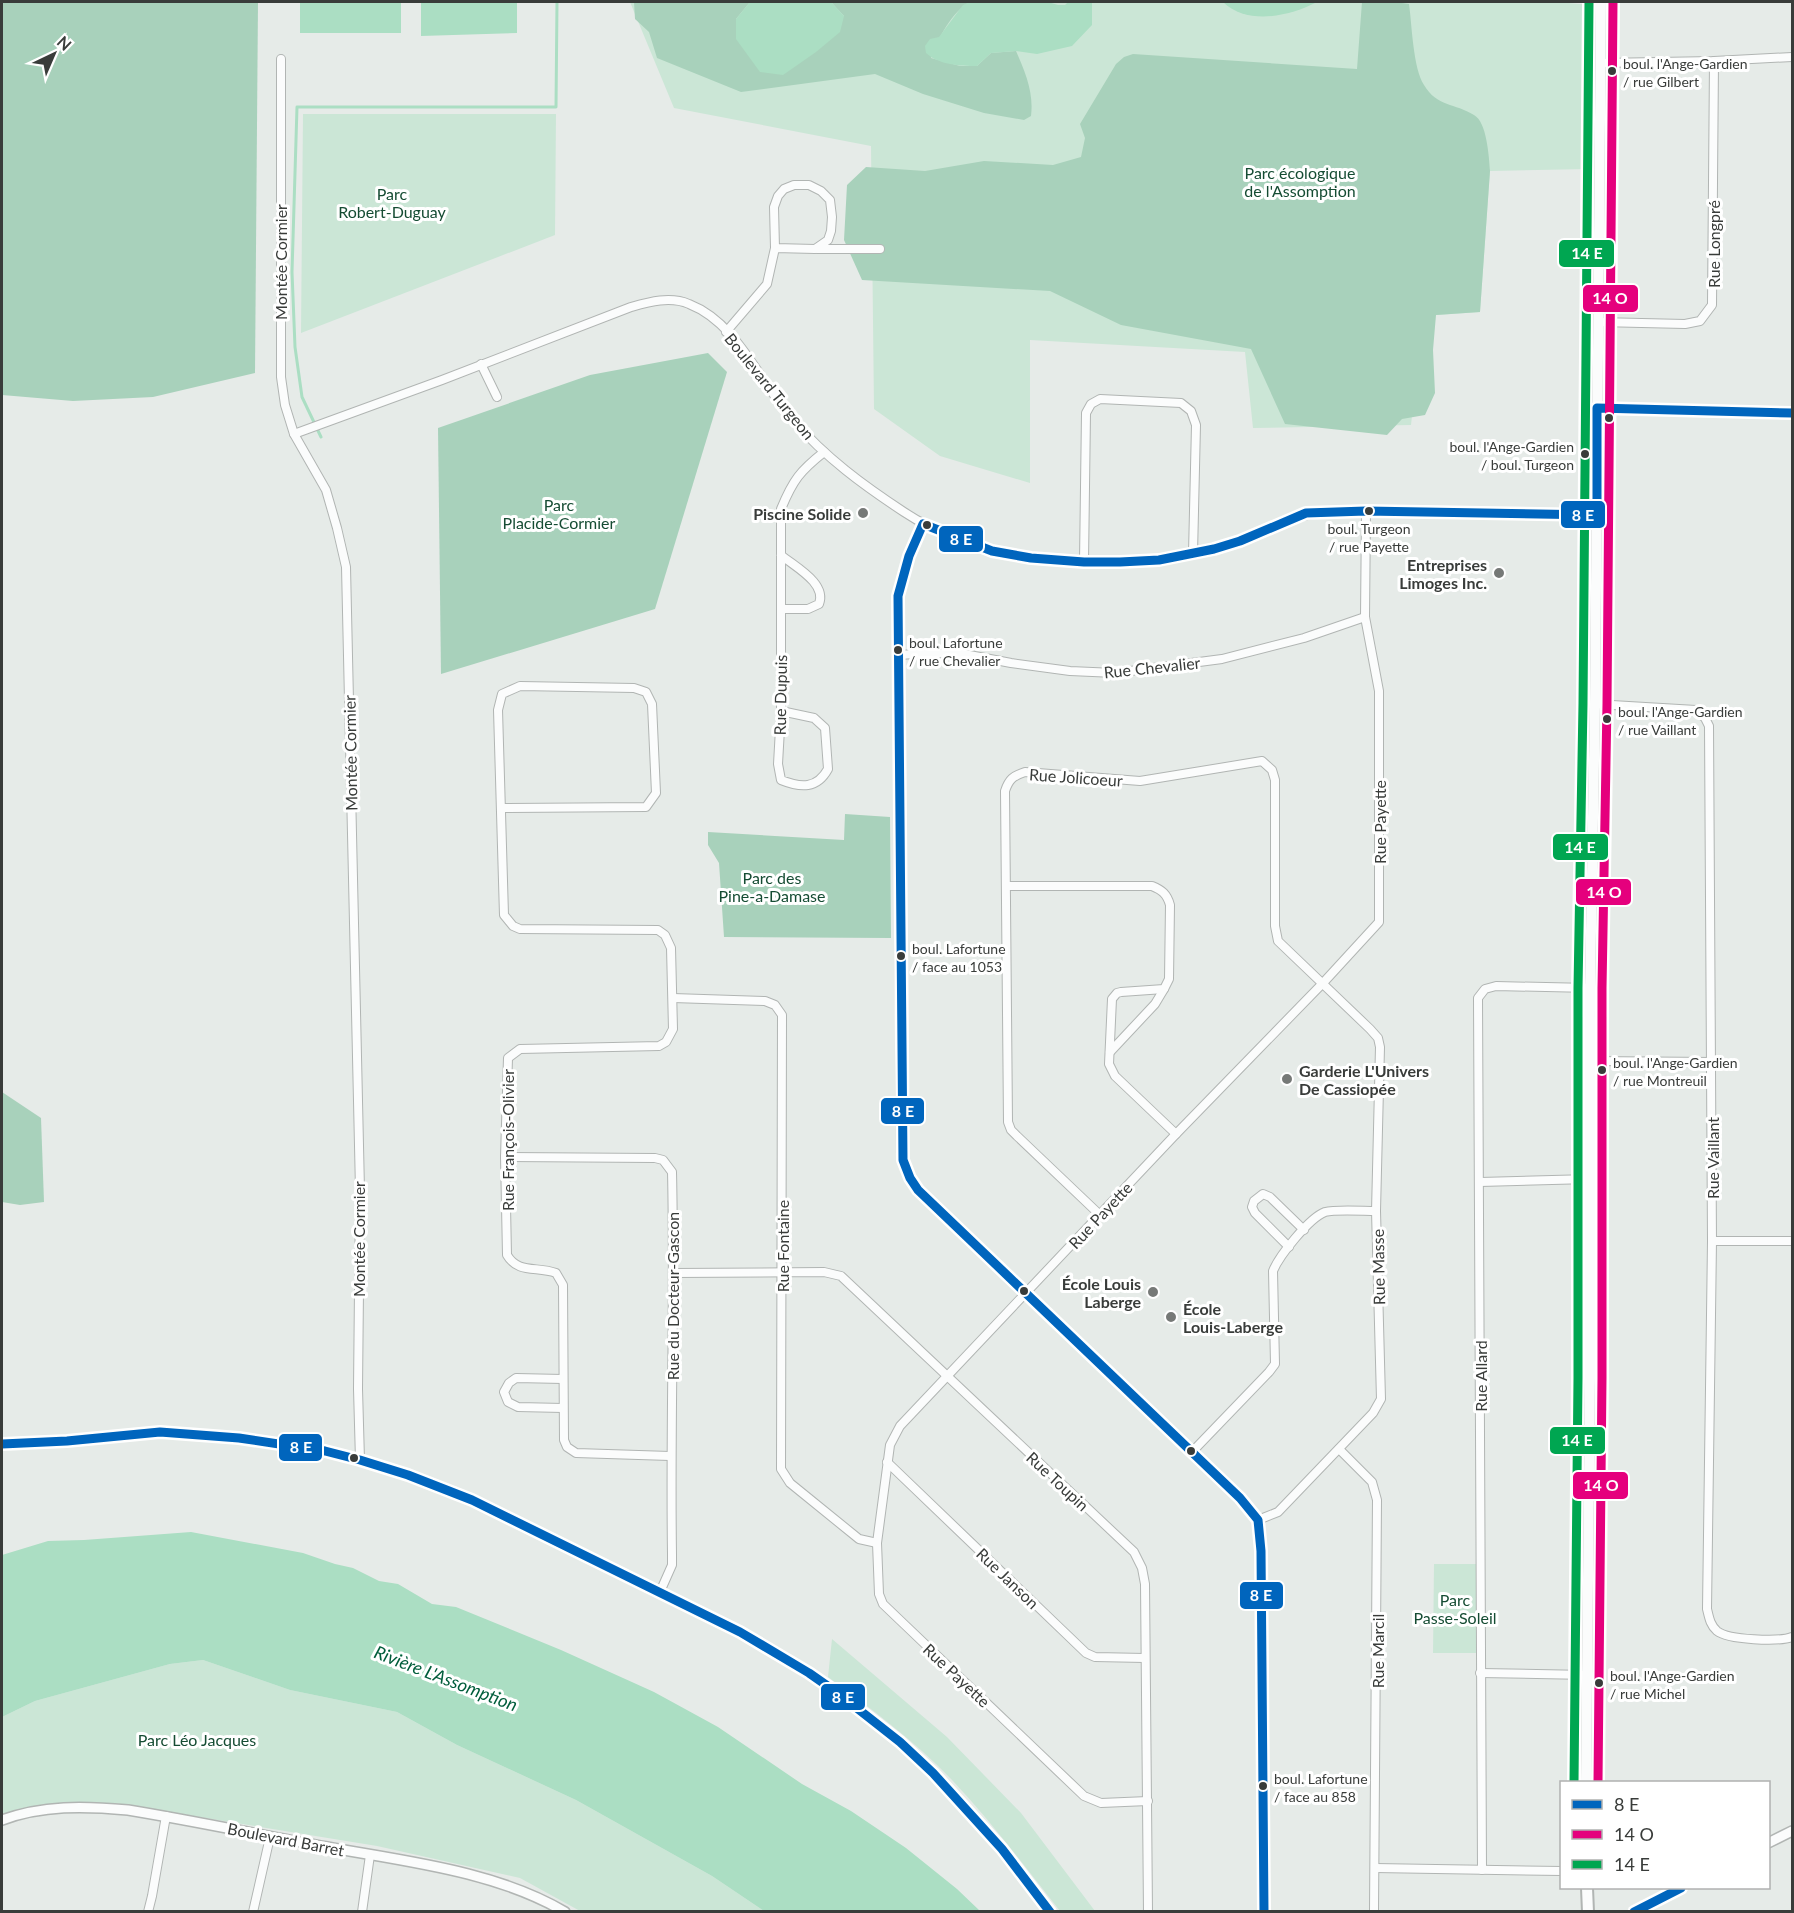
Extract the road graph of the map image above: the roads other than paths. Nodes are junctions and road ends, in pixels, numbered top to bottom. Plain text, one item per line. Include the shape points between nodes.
1 (1601, 2) edge
2 (1792, 57) edge
3 (280, 59) dead end
4 (1714, 61) junction
5 (1601, 63) junction
6 (775, 248) junction
7 (815, 249) junction
8 (880, 249) dead end
9 (1598, 322) junction
10 (726, 332) junction
11 (481, 364) junction
12 (497, 397) dead end
13 (1597, 408) junction
14 (1792, 413) edge
15 (294, 434) junction
16 (824, 452) junction
17 (1366, 511) junction
18 (1597, 515) junction
19 (923, 524) junction
20 (1193, 554) junction
21 (781, 555) junction
22 (1084, 562) junction
23 (781, 609) junction
24 (1365, 617) junction
25 (899, 655) junction
26 (1595, 704) junction
27 (781, 711) junction
28 (501, 808) junction
29 (1006, 886) junction
30 (1323, 983) junction
31 (1590, 988) junction
32 (1164, 989) junction
33 (673, 998) junction
34 (1110, 1052) junction
35 (1591, 1061) junction
36 (1712, 1062) junction
37 (1176, 1134) junction
38 (505, 1157) junction
39 (1590, 1179) junction
40 (1480, 1182) junction
41 (1376, 1211) junction
42 (1100, 1215) junction
43 (1304, 1230) junction
44 (1712, 1241) junction
45 (1792, 1241) edge
46 (1289, 1247) junction
47 (782, 1272) junction
48 (674, 1274) junction
49 (1026, 1294) junction
50 (948, 1376) junction
51 (562, 1379) junction
52 (563, 1408) junction
53 (2, 1444) edge
54 (1339, 1449) junction
55 (1191, 1453) junction
56 (670, 1456) junction
57 (360, 1460) junction
58 (887, 1462) junction
59 (1258, 1520) junction
60 (877, 1543) junction
61 (660, 1592) junction
62 (1792, 1636) edge
63 (1145, 1658) junction
64 (1480, 1673) junction
65 (1588, 1675) junction
66 (1586, 1781) edge
67 (1148, 1801) junction
68 (166, 1816) junction
69 (2, 1820) edge
70 (1792, 1831) edge
71 (270, 1836) junction
72 (1770, 1842) edge
73 (370, 1855) junction
74 (1376, 1868) junction
75 (1482, 1870) junction
76 (1560, 1871) edge
77 (1587, 1889) edge
78 (1677, 1889) edge
79 (148, 1911) edge
80 (253, 1911) edge
81 (362, 1911) edge
82 (565, 1911) edge
83 (1050, 1911) edge
84 (1148, 1911) edge
85 (1266, 1911) edge
86 (1374, 1911) edge
87 (1587, 1911) edge
88 (1633, 1911) edge

1 - 5 main road
2 - 4 street
3 - 15 street, Montée Cormier via 280,369
4 - 5 street
4 - 9 street, Rue Longpré via 1712,305 1700,321 1685,324
5 - 9 main road
6 - 7 street
6 - 7 street via 774,207 778,195 794,185 808,185 830,200 832,218 828,240
6 - 10 street via 767,284
7 - 8 street
9 - 13 main road
10 - 11 street, Boulevard Turgeon via 712,317 688,303 653,301
10 - 16 street, Boulevard Turgeon via 792,419
11 - 12 street
11 - 15 street, Boulevard Turgeon
13 - 14 street
13 - 18 main road
15 - 57 street, Montée Cormier via 326,490 346,567 360,1190
16 - 19 street, Boulevard Turgeon via 847,473
16 - 21 street, Rue Dupuis via 802,469 790,486 781,509
17 - 18 street, Boulevard Turgeon
17 - 20 street, Boulevard Turgeon via 1306,513 1240,541
17 - 24 street, Rue Payette
18 - 26 main road
19 - 22 street, Boulevard Turgeon via 992,551
19 - 25 street via 898,596
20 - 22 street, Boulevard Turgeon
20 - 22 street via 1196,425 1191,411 1181,403 1100,399 1086,413
21 - 23 street, Rue Dupuis
21 - 23 street via 819,588 822,597 819,604 808,609
23 - 27 street, Rue Dupuis
24 - 25 street, Rue Chevalier via 1222,659 1115,673 1070,671 963,654
24 - 30 street, Rue Payette via 1379,691 1379,922
25 - 49 street via 902,1155 918,1191
26 - 31 main road
26 - 36 street, Rue Vaillant via 1696,710 1709,726
27 - 27 street, Rue Dupuis via 814,718 825,728 828,769 816,784 805,787 781,780
28 - 28 street, Rue François-Olivier via 498,710 502,694 520,686 634,688 646,692 652,704 656,793 646,807
28 - 33 street, Rue François-Olivier via 504,915 508,921 520,929 658,930 665,934 671,948
29 - 30 street, Rue Jolicoeur via 1005,791 1014,776 1025,772 1140,781 1262,761 1275,780 1276,934 1278,941
29 - 32 street via 1161,889 1170,905 1170,979
29 - 42 street, Rue Jolicoeur via 1008,1122 1017,1137
30 - 37 street, Rue Payette
30 - 41 street, Rue Masse via 1378,1038
31 - 35 main road
31 - 40 street, Rue Allard via 1496,986 1485,989 1478,998
32 - 34 street
32 - 34 street via 1114,996
33 - 38 street, Rue François-Olivier via 674,1029 659,1046 520,1049 513,1053 507,1067
33 - 47 street, Rue Fontaine via 765,1001 782,1014
34 - 37 street via 1109,1064 1115,1076
35 - 36 street
35 - 39 main road
36 - 44 street, Rue Vaillant
37 - 42 street, Rue Payette
38 - 48 street, Rue du Docteur-Gascon via 663,1160 672,1172
38 - 51 street, Rue François-Olivier via 507,1255 519,1267 556,1272 563,1285
39 - 40 street
39 - 65 main road
40 - 64 street, Rue Allard
41 - 43 street via 1325,1212
41 - 54 street, Rue Masse via 1381,1399
42 - 49 street, Rue Payette
43 - 46 street
43 - 46 street via 1270,1197 1263,1194 1254,1201 1255,1213
44 - 45 street
44 - 62 street, Rue Vaillant via 1707,1609 1713,1626 1724,1635 1778,1640
46 - 55 street via 1273,1271 1275,1364
47 - 48 street, Rue Toupin
47 - 50 street, Rue Toupin via 841,1276
47 - 60 street, Rue Fontaine via 781,1469 790,1483 859,1539
48 - 56 street, Rue du Docteur-Gascon
49 - 50 street, Rue Payette
49 - 55 street
50 - 58 street, Rue Payette via 894,1435
50 - 63 street, Rue Toupin via 1134,1552 1143,1568 1145,1584
51 - 52 street, Rue François-Olivier
51 - 52 street via 516,1378 504,1392 508,1402 518,1407
52 - 56 street, Rue François-Olivier via 564,1440 567,1448 576,1453
53 - 57 street via 160,1432 282,1443
54 - 59 street, Rue Masse via 1278,1512
54 - 74 street, Rue Marcil via 1372,1482 1377,1500
55 - 59 street
56 - 61 street, Rue du Docteur-Gascon via 672,1565
57 - 61 street via 472,1500
58 - 60 street, Rue Payette
58 - 63 street, Rue Janson via 1086,1653 1095,1658
59 - 85 street
60 - 67 street, Rue Payette via 879,1594 890,1612 1084,1796 1101,1803
61 - 83 street via 740,1632 809,1673 900,1742 966,1807
63 - 67 street, Rue Toupin
64 - 65 street
64 - 75 street, Rue Allard
65 - 66 main road
67 - 84 street, Rue Toupin
68 - 69 street, Boulevard Barret via 79,1807 50,1808
68 - 71 street, Boulevard Barret
68 - 79 street
70 - 72 street
71 - 73 street, Boulevard Barret
71 - 80 street
73 - 81 street
73 - 82 street, Boulevard Barret via 492,1882
74 - 75 street
74 - 86 street, Rue Marcil
75 - 76 street
77 - 87 main road
78 - 88 street

